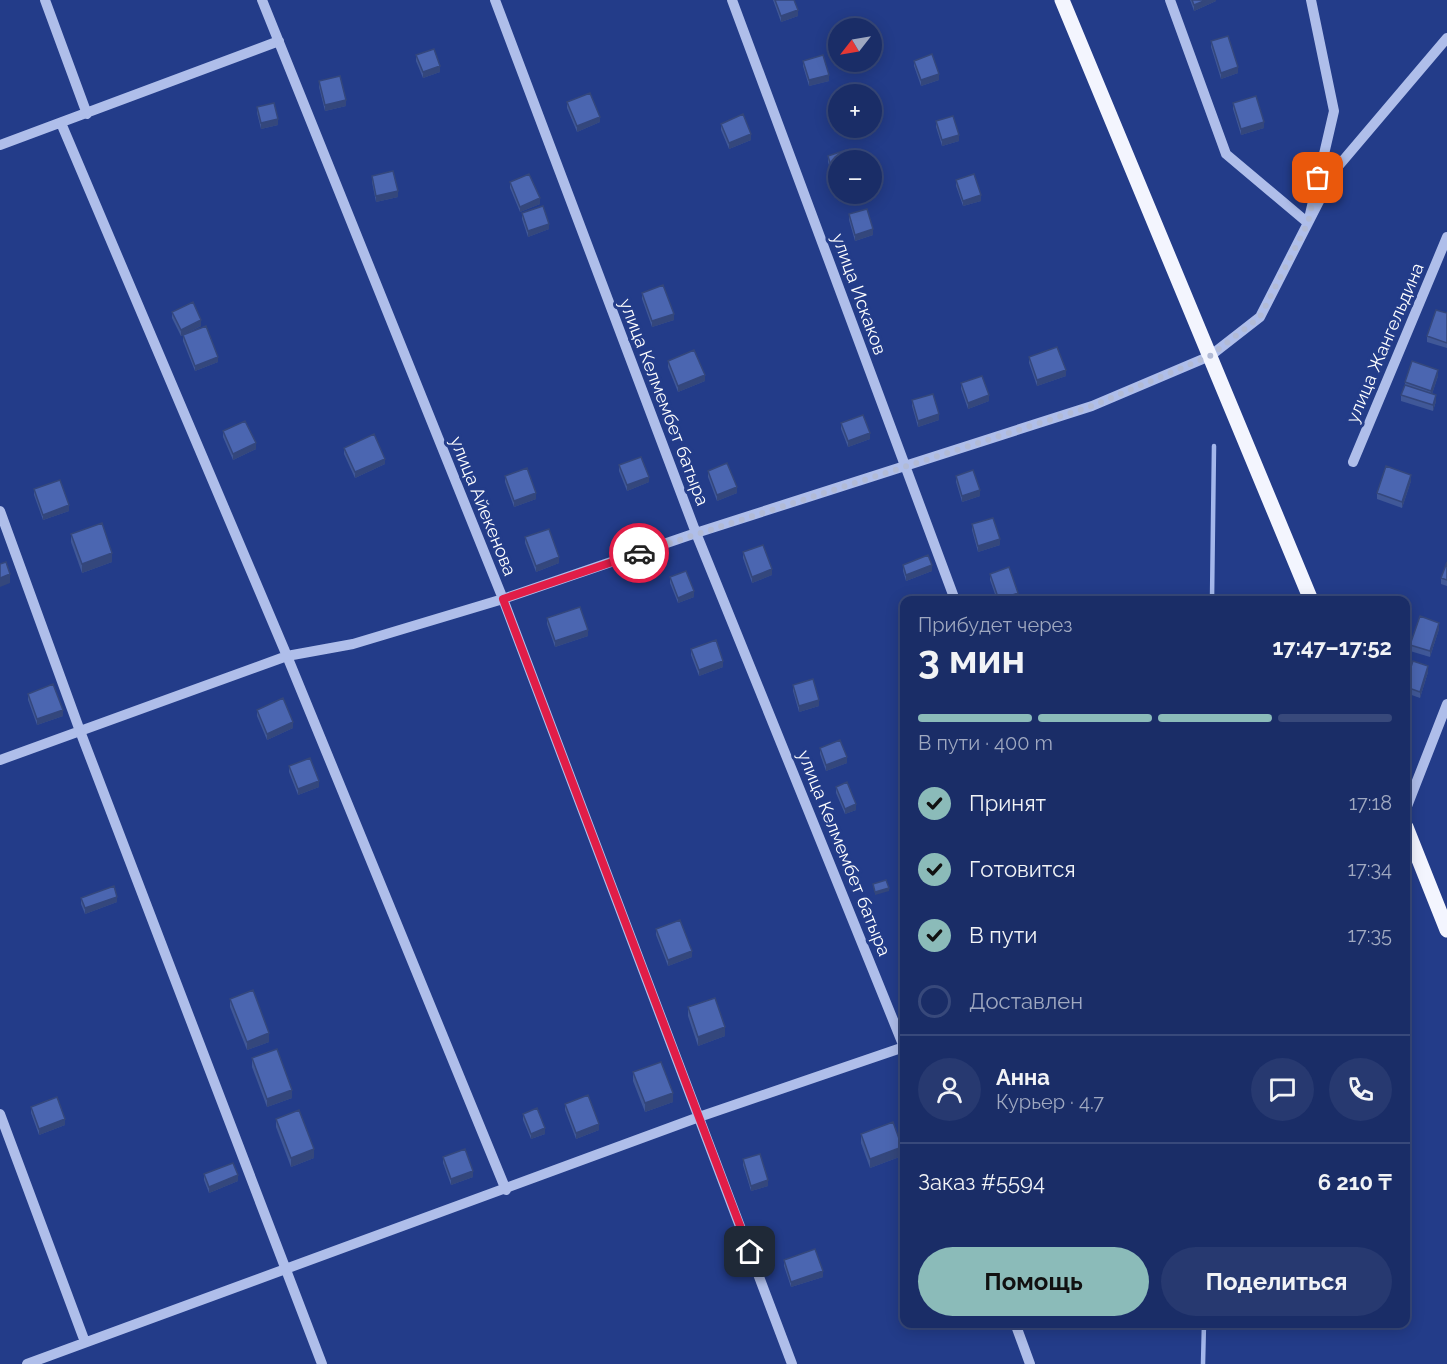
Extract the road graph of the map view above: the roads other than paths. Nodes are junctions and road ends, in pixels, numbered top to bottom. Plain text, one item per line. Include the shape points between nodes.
1 (45, 0) edge
2 (262, 0) edge
3 (495, 0) edge
4 (732, 0) edge
5 (1062, 0) edge
6 (1170, 0) edge
7 (1311, 0) edge
8 (1447, 38) edge
9 (279, 41) junction
10 (87, 114) junction
11 (61, 123) junction
12 (0, 145) edge
13 (1308, 223) junction
14 (1447, 237) edge
15 (1210, 356) junction
16 (1353, 462) dead end
17 (905, 466) junction
18 (0, 511) edge
19 (696, 533) junction
20 (954, 596) edge
21 (1309, 596) edge
22 (503, 599) junction
23 (287, 656) junction
24 (1447, 704) edge
25 (80, 731) junction
26 (0, 760) edge
27 (1410, 800) edge
28 (1410, 837) edge
29 (1447, 930) edge
30 (900, 1037) edge
31 (900, 1048) edge
32 (0, 1114) edge
33 (699, 1117) junction
34 (506, 1190) junction
35 (286, 1269) junction
36 (1017, 1328) edge
37 (85, 1342) junction
38 (27, 1364) edge
39 (322, 1364) edge
40 (792, 1364) edge
41 (1030, 1364) edge

1 - 10 street
2 - 9 street, улица Айекенова
3 - 19 street, улица Келмембет батыра
4 - 17 street, улица Искаков
5 - 15 main road
6 - 13 street via 1226,154
7 - 13 street via 1334,111
8 - 13 street via 1335,170
9 - 10 street
9 - 22 street, улица Айекенова
10 - 11 street
11 - 12 street
11 - 23 street
13 - 15 street via 1260,317
14 - 16 street, улица Жангельдина
15 - 17 street via 1092,406
15 - 21 main road
17 - 19 street
17 - 20 street, улица Искаков
18 - 25 street
19 - 22 street
19 - 30 street, улица Келмембет батыра
22 - 23 street via 353,644
22 - 33 street, улица Айекенова
23 - 25 street
23 - 34 street
24 - 27 street
25 - 26 street
25 - 35 street
28 - 29 main road
31 - 33 street
32 - 37 street
33 - 34 street
33 - 40 street, улица Айекенова
34 - 35 street
35 - 37 street
35 - 39 street
36 - 41 street
37 - 38 street

